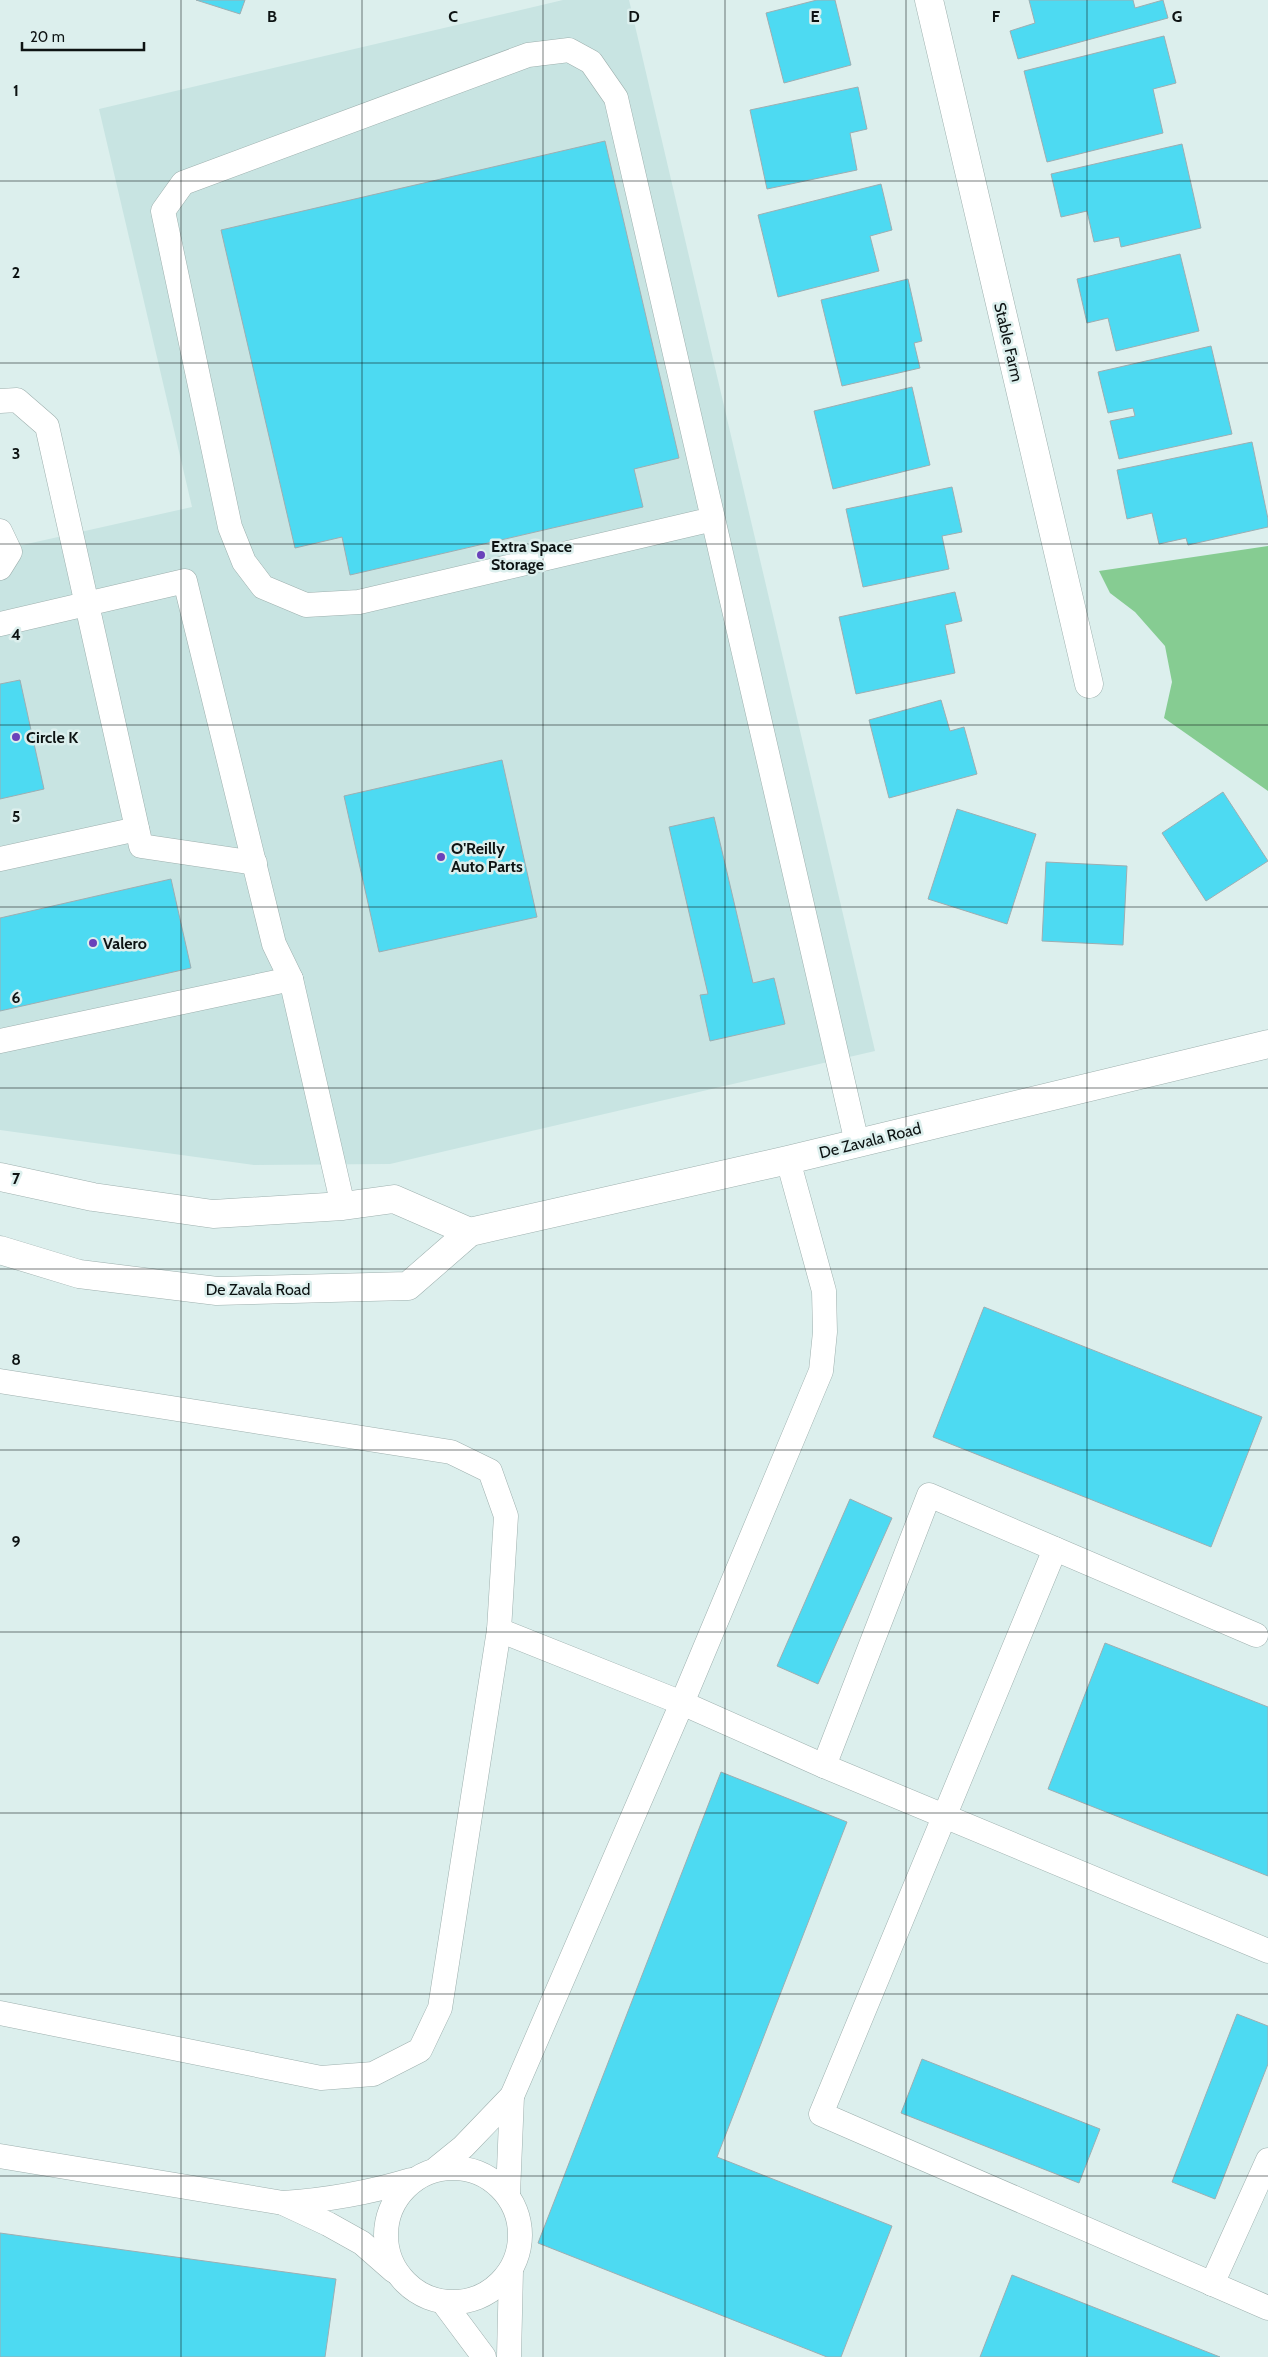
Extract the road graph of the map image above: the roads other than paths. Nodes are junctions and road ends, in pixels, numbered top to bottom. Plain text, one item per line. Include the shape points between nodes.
1 (929, 0) edge
2 (0, 401) edge
3 (713, 519) junction
4 (0, 531) edge
5 (0, 568) edge
6 (88, 604) junction
7 (0, 624) edge
8 (1089, 684) dead end
9 (137, 829) junction
10 (0, 859) edge
11 (255, 862) junction
12 (291, 979) junction
13 (0, 1041) edge
14 (1268, 1044) edge
15 (857, 1143) junction
16 (788, 1160) junction
17 (0, 1177) edge
18 (343, 1206) junction
19 (470, 1232) junction
20 (0, 1250) edge
21 (0, 1380) edge
22 (1055, 1549) junction
23 (499, 1630) junction
24 (1256, 1636) dead end
25 (682, 1703) junction
26 (824, 1766) junction
27 (945, 1817) junction
28 (1268, 1951) edge
29 (0, 2013) edge
30 (512, 2096) junction
31 (0, 2156) edge
32 (1268, 2160) edge
33 (437, 2168) junction
34 (413, 2179) junction
35 (508, 2194) junction
36 (284, 2203) junction
37 (511, 2270) junction
38 (398, 2275) junction
39 (1212, 2284) junction
40 (443, 2302) junction
41 (1268, 2308) edge
42 (484, 2357) edge
43 (509, 2357) edge

1 - 8 main road, Stable Farm
2 - 6 lane via 17,400 47,426
3 - 3 lane via 360,602 306,605 263,586 244,562 230,527 164,211 183,183 528,55 569,50 591,62 616,98
3 - 15 lane
4 - 5 lane via 10,552
6 - 7 lane
6 - 9 lane
6 - 11 lane via 185,581
9 - 10 lane
9 - 11 lane via 141,846
11 - 12 lane via 274,944
12 - 13 lane
12 - 18 lane
14 - 15 main road, De Zavala Road
15 - 16 main road, De Zavala Road
16 - 19 main road, De Zavala Road
16 - 25 lane via 824,1291 825,1332 821,1371
17 - 18 main road via 93,1197 212,1214
18 - 19 main road via 394,1199
19 - 20 main road, De Zavala Road via 408,1286 217,1291 79,1274
21 - 23 lane via 451,1452 490,1471 506,1516
22 - 24 lane
22 - 26 lane via 929,1495
22 - 27 lane
23 - 25 lane
23 - 29 lane via 440,2008 420,2050 373,2074 321,2078
25 - 26 lane
25 - 30 lane
26 - 27 lane
27 - 28 lane
27 - 39 lane via 822,2114
30 - 33 lane via 463,2147
30 - 35 lane
31 - 36 lane
32 - 39 lane
33 - 34 lane
33 - 35 lane via 463,2167 488,2176
34 - 36 lane via 329,2200
34 - 38 lane via 395,2199 386,2224 387,2251
35 - 37 lane via 520,2218 521,2245
36 - 38 lane via 362,2244
37 - 40 lane via 494,2290 470,2301
37 - 43 lane
38 - 40 lane via 418,2293
39 - 41 lane
40 - 42 lane

